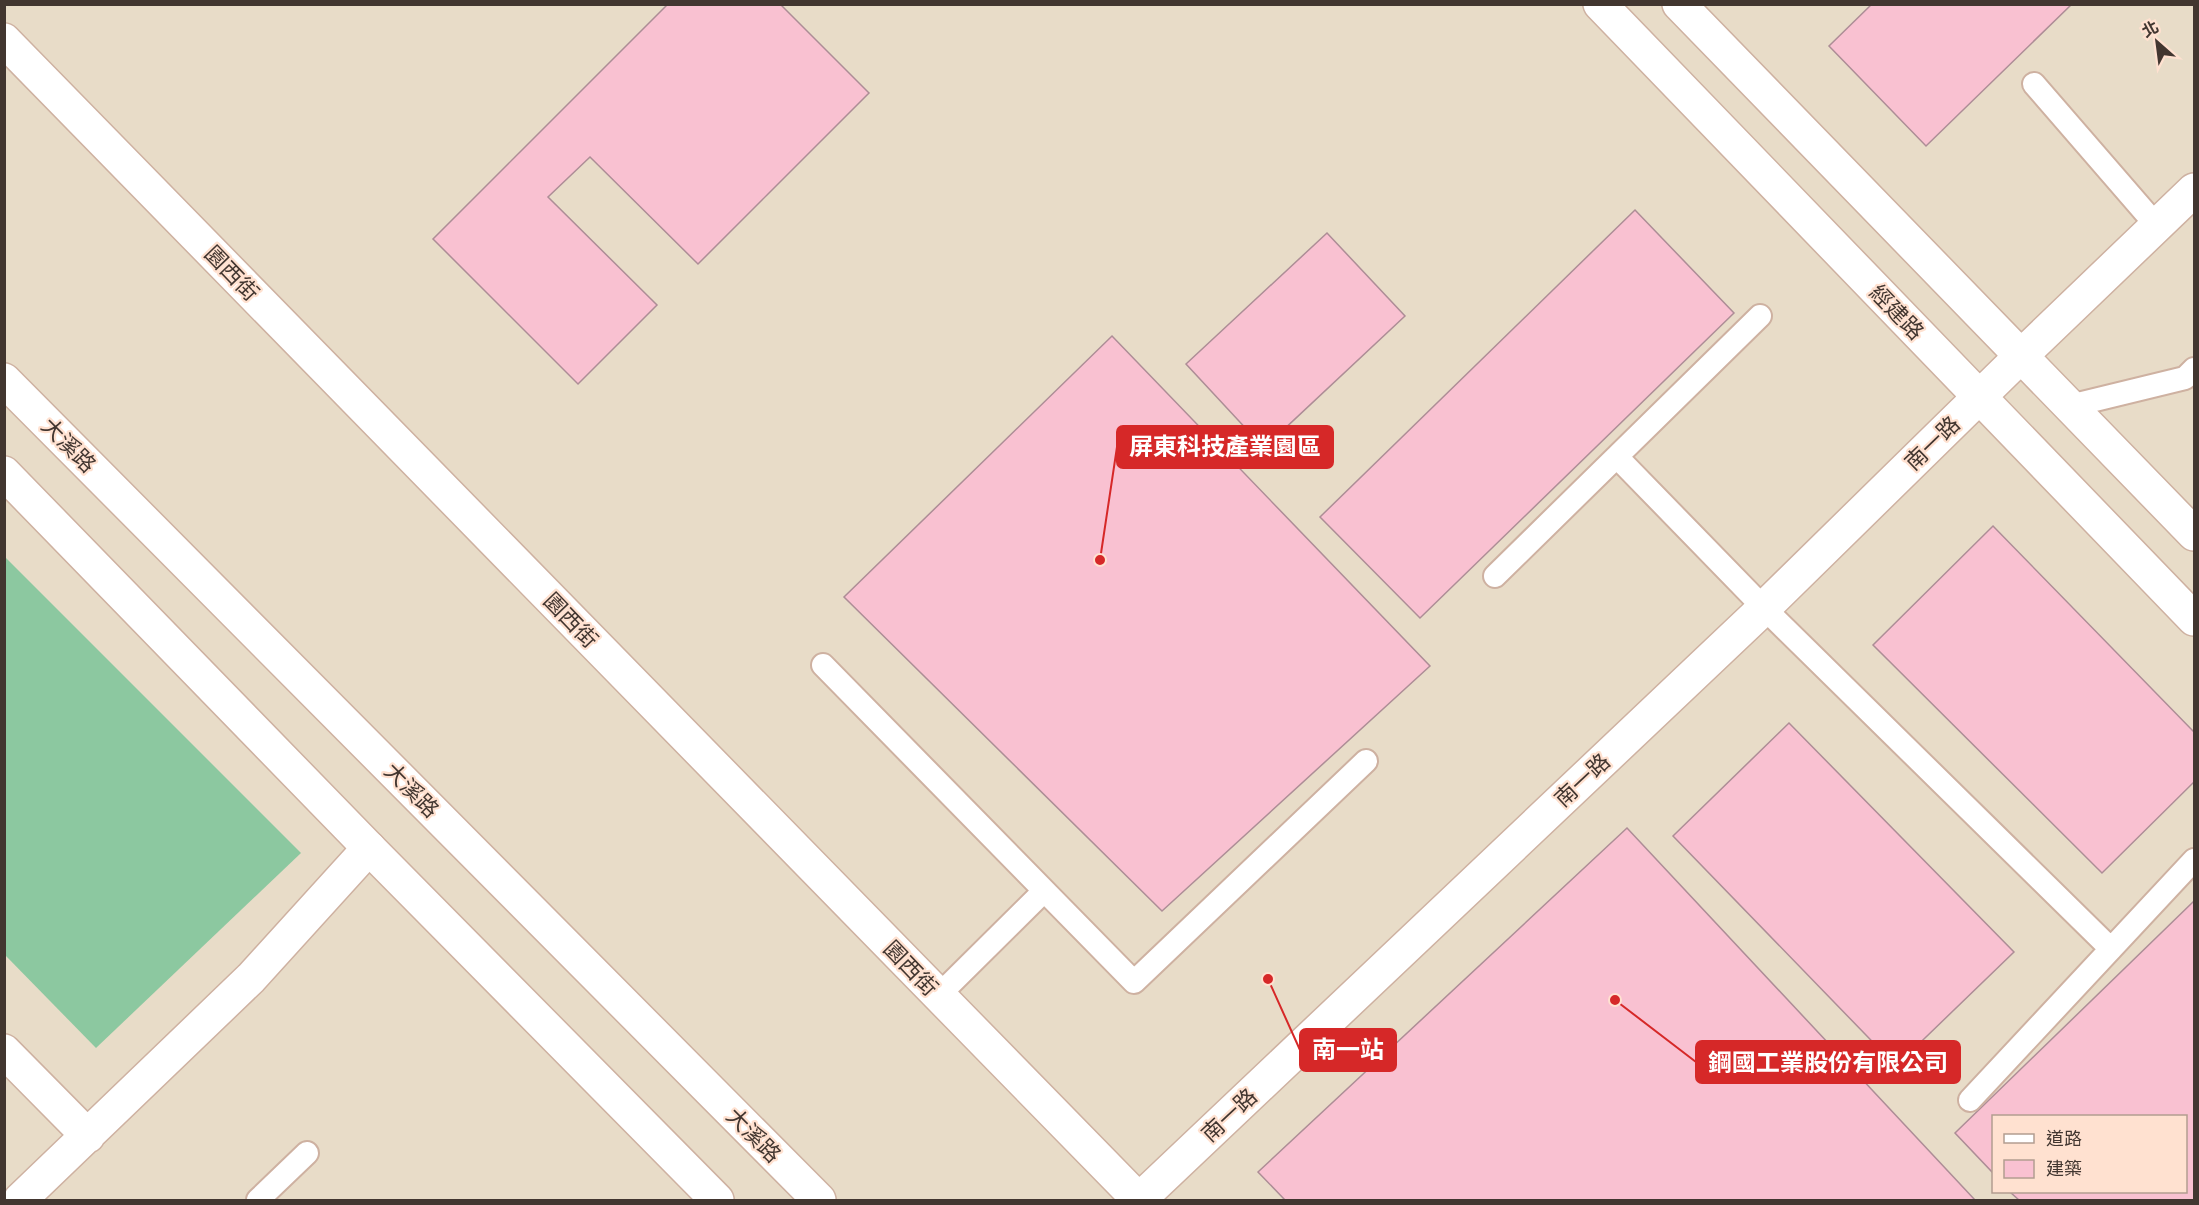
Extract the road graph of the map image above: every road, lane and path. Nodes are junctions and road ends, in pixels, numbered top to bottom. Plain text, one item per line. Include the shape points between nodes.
1 (1600, 4) edge
2 (1679, 4) edge
3 (4, 40) edge
4 (2034, 84) dead end
5 (2194, 190) edge
6 (2157, 226) junction
7 (1760, 316) dead end
8 (2021, 356) junction
9 (2194, 369) edge
10 (4, 380) edge
11 (1979, 398) junction
12 (2070, 406) junction
13 (1618, 458) junction
14 (4, 474) edge
15 (2194, 534) edge
16 (1495, 576) dead end
17 (1764, 608) junction
18 (2194, 619) edge
19 (823, 665) dead end
20 (1366, 761) dead end
21 (369, 848) junction
22 (2194, 860) edge
23 (1044, 891) junction
24 (2111, 949) junction
25 (938, 996) junction
26 (4, 1051) edge
27 (1970, 1100) dead end
28 (88, 1136) junction
29 (307, 1153) dead end
30 (20, 1200) edge
31 (258, 1200) edge
32 (717, 1200) edge
33 (819, 1200) edge
34 (1139, 1200) edge

1 - 11 street, 經建路
2 - 8 street
3 - 25 street, 園西街
4 - 6 lane
5 - 6 street, 南一路
6 - 8 street, 南一路
7 - 13 lane
8 - 11 street, 南一路
8 - 12 street
9 - 12 lane via 2185,378
10 - 33 street, 大溪路
11 - 17 street, 南一路
11 - 18 street, 經建路
12 - 15 street
13 - 16 lane
13 - 17 lane
14 - 21 street
17 - 24 lane
17 - 34 street, 南一路
19 - 23 lane
20 - 23 lane via 1134,982
21 - 28 street via 251,978
21 - 32 street
22 - 24 lane
23 - 25 lane
24 - 27 lane
25 - 34 street, 園西街
26 - 28 street
28 - 30 street
29 - 31 lane

